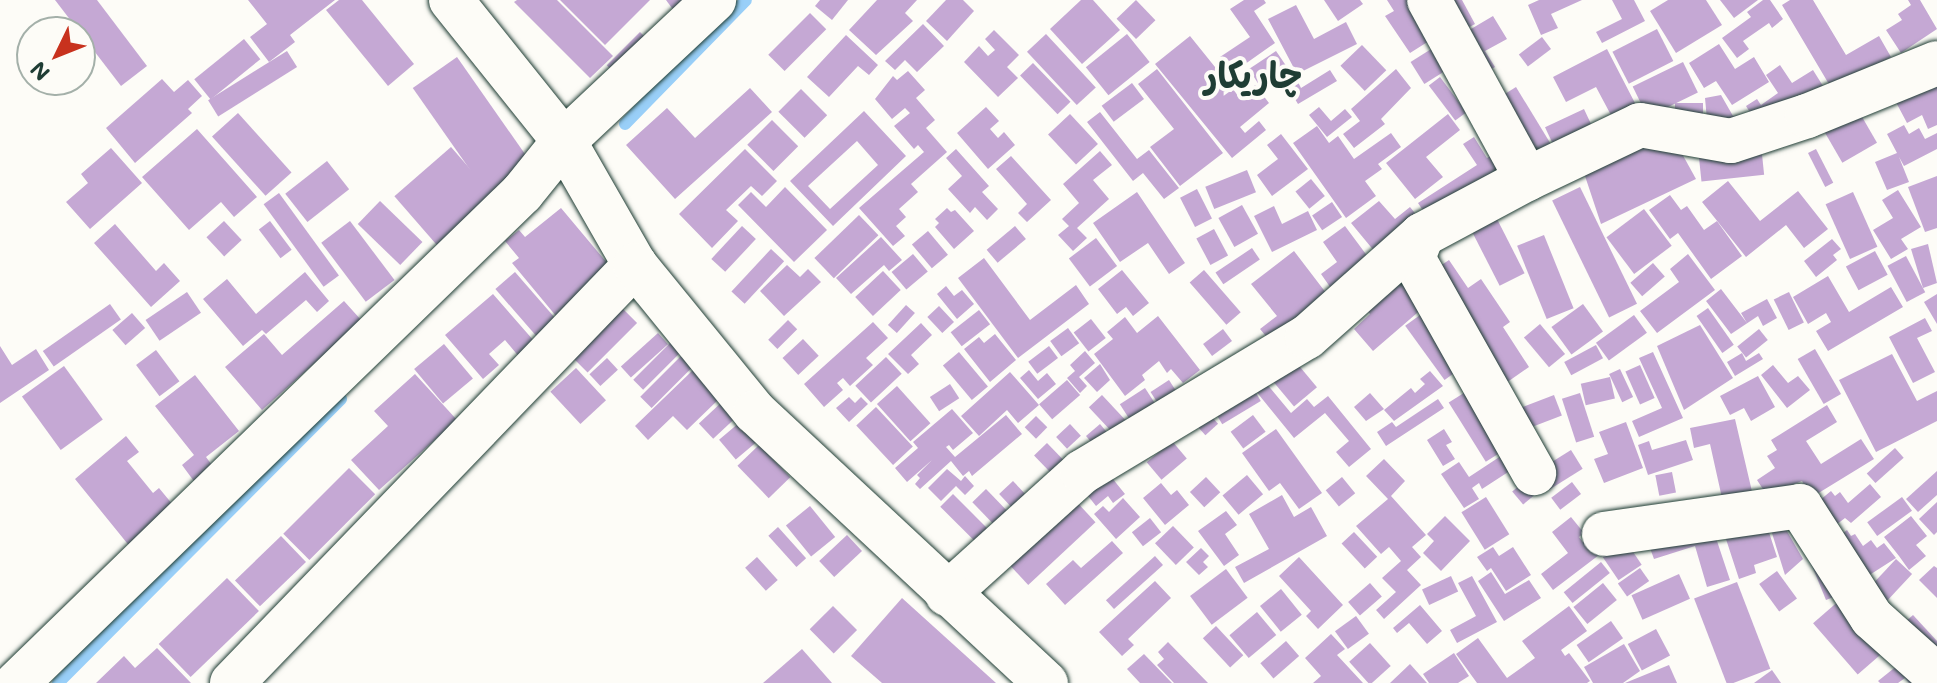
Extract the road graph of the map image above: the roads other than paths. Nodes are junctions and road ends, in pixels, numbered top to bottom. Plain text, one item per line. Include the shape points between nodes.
1 (451, 0) edge
2 (714, 0) edge
3 (1429, 0) edge
4 (1937, 63) edge
5 (564, 141) junction
6 (1527, 179) junction
7 (1422, 235) junction
8 (635, 265) junction
9 (1534, 473) dead end
10 (1604, 534) dead end
11 (947, 594) junction
12 (1937, 676) edge
13 (17, 683) edge
14 (232, 683) edge
15 (1046, 683) edge

1 - 5 street
2 - 5 street
3 - 6 street
4 - 6 street via 1731,141 1640,125
5 - 8 street
5 - 13 street via 522,193
6 - 7 street
7 - 9 street via 1413,258
7 - 11 street via 1307,337 1082,472
8 - 11 street via 755,412
8 - 14 street
10 - 12 street via 1800,506 1872,618
11 - 15 street

